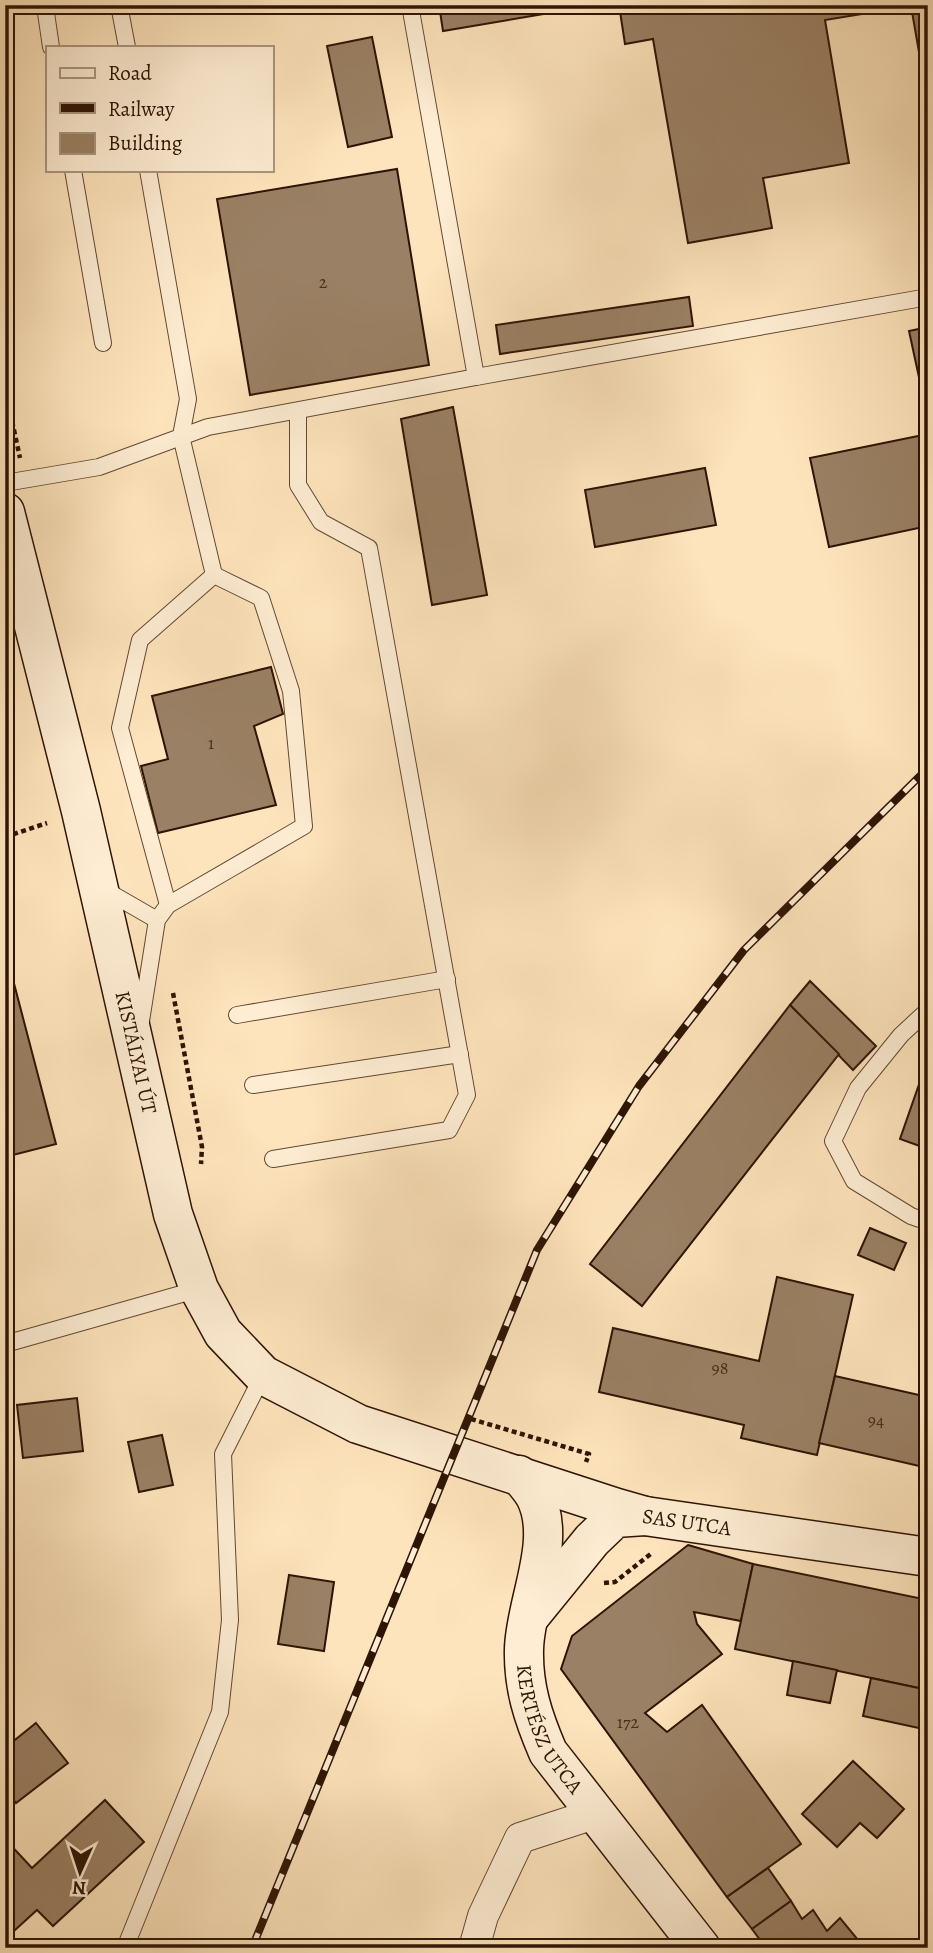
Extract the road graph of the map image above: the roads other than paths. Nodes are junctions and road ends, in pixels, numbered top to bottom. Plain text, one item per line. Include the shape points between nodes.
1 (119, 5) edge
2 (410, 5) edge
3 (46, 13) dead end
4 (51, 46) edge
5 (127, 46) edge
6 (73, 172) edge
7 (148, 172) edge
8 (928, 297) edge
9 (103, 343) dead end
10 (475, 377) junction
11 (298, 411) junction
12 (181, 436) junction
13 (5, 483) edge
14 (15, 496) edge
15 (214, 575) junction
16 (98, 886) junction
17 (168, 905) junction
18 (157, 920) junction
19 (447, 979) junction
20 (928, 1010) edge
21 (237, 1015) dead end
22 (136, 1051) junction
23 (460, 1054) junction
24 (253, 1085) dead end
25 (273, 1159) dead end
26 (928, 1222) edge
27 (199, 1289) junction
28 (5, 1343) edge
29 (263, 1375) junction
30 (452, 1454) joint
31 (519, 1475) junction
32 (580, 1496) junction
33 (645, 1516) junction
34 (544, 1540) junction
35 (592, 1540) junction
36 (928, 1557) edge
37 (528, 1619) junction
38 (597, 1814) junction
39 (125, 1948) edge
40 (474, 1948) edge
41 (701, 1948) edge

1 - 5 lane
2 - 10 lane
3 - 4 lane
6 - 9 lane
7 - 12 lane via 188,399
8 - 10 lane
10 - 11 lane
11 - 12 lane
11 - 19 lane via 298,485 321,523 369,548
12 - 14 lane
12 - 15 lane
13 - 14 lane
14 - 16 main road, KISTÁLYAI ÚT
15 - 17 lane via 140,640 120,729
15 - 17 lane via 261,598 292,691 304,826
16 - 18 lane
16 - 22 main road, KISTÁLYAI ÚT
17 - 18 lane
18 - 22 lane
19 - 21 lane
19 - 23 lane
20 - 26 lane via 858,1088 833,1142 854,1181
22 - 27 main road, KISTÁLYAI ÚT via 173,1214
23 - 24 lane
23 - 25 lane via 467,1095 449,1130
27 - 28 lane
27 - 29 main road, KISTÁLYAI ÚT via 223,1333
29 - 30 main road, KISTÁLYAI ÚT via 358,1424
29 - 39 lane via 223,1454 230,1620 220,1712
30 - 31 main road, SAS UTCA
31 - 32 main road, SAS UTCA
31 - 34 main road, KERTÉSZ UTCA via 536,1497
32 - 33 main road, SAS UTCA
32 - 34 main road via 554,1514
32 - 35 main road via 597,1518
33 - 35 main road via 615,1518
33 - 36 main road, SAS UTCA
34 - 37 main road, KERTÉSZ UTCA
35 - 37 main road
37 - 38 main road, KERTÉSZ UTCA via 525,1683 533,1717 548,1752
38 - 40 street via 520,1838 483,1916
38 - 41 main road, KERTÉSZ UTCA

